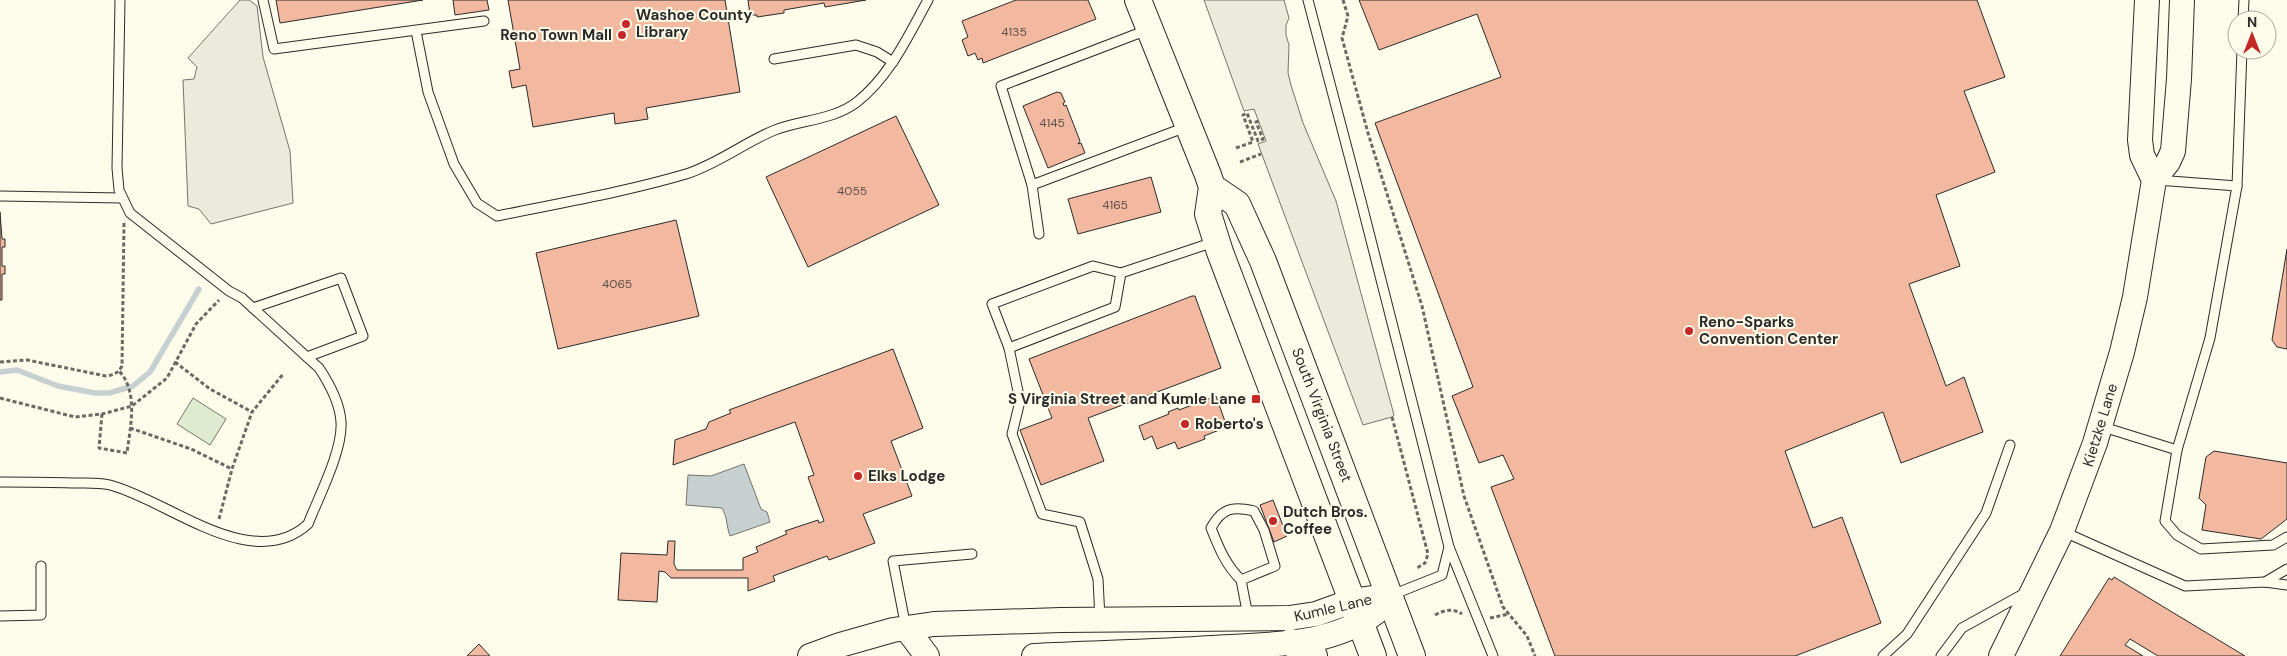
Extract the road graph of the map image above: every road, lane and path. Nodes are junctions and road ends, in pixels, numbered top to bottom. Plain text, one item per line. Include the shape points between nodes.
1 (120, 0) edge
2 (263, 0) edge
3 (928, 0) edge
4 (1138, 0) edge
5 (1308, 0) edge
6 (1342, 0) edge
7 (2147, 0) edge
8 (2182, 0) edge
9 (484, 21) dead end
10 (1150, 29) junction
11 (416, 30) junction
12 (774, 59) dead end
13 (2242, 60) edge
14 (893, 62) junction
15 (1258, 121) dead end
16 (1188, 126) junction
17 (1236, 148) dead end
18 (1261, 154) dead end
19 (1240, 162) dead end
20 (2154, 180) junction
21 (1032, 185) junction
22 (2237, 186) junction
23 (1212, 188) junction
24 (0, 196) edge
25 (122, 198) junction
26 (130, 213) junction
27 (1039, 234) dead end
28 (1216, 241) junction
29 (1121, 273) junction
30 (229, 291) junction
31 (253, 308) junction
32 (1009, 348) junction
33 (307, 357) junction
34 (0, 362) edge
35 (176, 362) junction
36 (119, 372) junction
37 (284, 373) dead end
38 (0, 398) edge
39 (132, 406) junction
40 (252, 412) junction
41 (102, 414) junction
42 (1392, 417) dead end
43 (2100, 426) junction
44 (130, 428) junction
45 (2010, 445) dead end
46 (2177, 450) junction
47 (232, 469) junction
48 (0, 482) edge
49 (2062, 531) junction
50 (216, 532) junction
51 (2287, 537) edge
52 (1449, 547) junction
53 (972, 554) dead end
54 (41, 566) dead end
55 (1418, 568) dead end
56 (2287, 569) edge
57 (1241, 580) junction
58 (2265, 582) junction
59 (2287, 585) edge
60 (2036, 587) junction
61 (1390, 596) junction
62 (1356, 612) junction
63 (1509, 614) junction
64 (1435, 615) dead end
65 (0, 616) edge
66 (1466, 618) dead end
67 (1492, 618) dead end
68 (1248, 619) junction
69 (1100, 620) junction
70 (906, 628) junction
71 (1291, 642) junction
72 (810, 656) edge
73 (926, 656) edge
74 (1034, 656) edge
75 (1314, 656) edge
76 (1373, 656) edge
77 (1412, 656) edge
78 (1493, 656) edge
79 (1535, 656) edge
80 (1883, 656) edge
81 (1941, 656) edge
82 (2001, 656) edge

1 - 25 lane via 117,168
2 - 11 lane via 274,49
3 - 14 lane
4 - 10 main road
5 - 52 lane
6 - 63 path via 1348,16 1342,38 1422,306 1464,496 1503,607
7 - 20 street via 2140,140 2142,155
8 - 20 street, Kietzke Lane via 2173,151
9 - 11 lane
10 - 16 main road
10 - 21 lane via 1001,86
11 - 14 lane via 428,92 454,164 477,202 497,216 688,173 772,131 822,118 855,104 876,86
12 - 14 lane via 856,45
13 - 22 lane
15 - 17 path via 1263,139 1258,141 1247,113 1243,115 1253,142
16 - 21 lane
16 - 23 main road
18 - 19 path
20 - 22 lane
20 - 43 street, Kietzke Lane via 2136,297
21 - 27 lane
22 - 46 lane via 2210,338
23 - 28 main road via 1208,214
23 - 61 main road, South Virginia Street via 1237,204 1263,261
24 - 25 lane
25 - 26 lane
26 - 30 lane
26 - 36 path via 123,225 122,366
28 - 29 lane
28 - 62 main road
29 - 32 lane via 1115,307
29 - 32 lane via 1094,266 992,304
30 - 31 lane
30 - 35 path via 196,324
31 - 33 lane
31 - 33 lane via 341,278 363,336
32 - 69 lane via 1020,402 1012,434 1042,514 1080,522 1098,579
33 - 50 lane via 327,380 341,420 341,438 308,524 298,533 270,541 236,538
34 - 36 path via 27,360 106,376
35 - 39 path via 167,378
35 - 40 path via 210,389
36 - 39 path via 126,382
37 - 40 path
38 - 41 path via 75,417
39 - 41 path
39 - 44 path
40 - 47 path
41 - 44 path via 99,448 127,453
42 - 55 path via 1428,554 1425,563
43 - 46 lane
43 - 49 street, Kietzke Lane
44 - 47 path via 191,449
45 - 80 lane via 1986,513 1907,634
46 - 51 lane via 2165,521 2177,535 2202,549 2273,545
47 - 50 path
48 - 50 lane via 109,485
49 - 58 lane via 2185,586
49 - 60 street, Kietzke Lane
52 - 61 lane via 1442,575
52 - 78 lane
53 - 70 lane via 893,561
54 - 65 lane via 41,615
56 - 58 lane
57 - 57 lane via 1275,566 1264,530 1254,511 1237,507 1219,514 1211,528 1221,555
57 - 68 lane
58 - 59 lane
60 - 81 lane via 1962,628
60 - 82 street, Kietzke Lane
61 - 62 street, Kumle Lane
61 - 77 main road, South Virginia Street
62 - 68 street, Kumle Lane
62 - 71 street, Kumle Lane via 1316,639
62 - 76 main road
63 - 67 path
63 - 79 path via 1528,636
64 - 66 path via 1451,610
68 - 69 street, Kumle Lane
69 - 70 street, Kumle Lane via 934,624
70 - 72 street, Kumle Lane
70 - 73 street
71 - 74 street, Kumle Lane
71 - 75 main road

